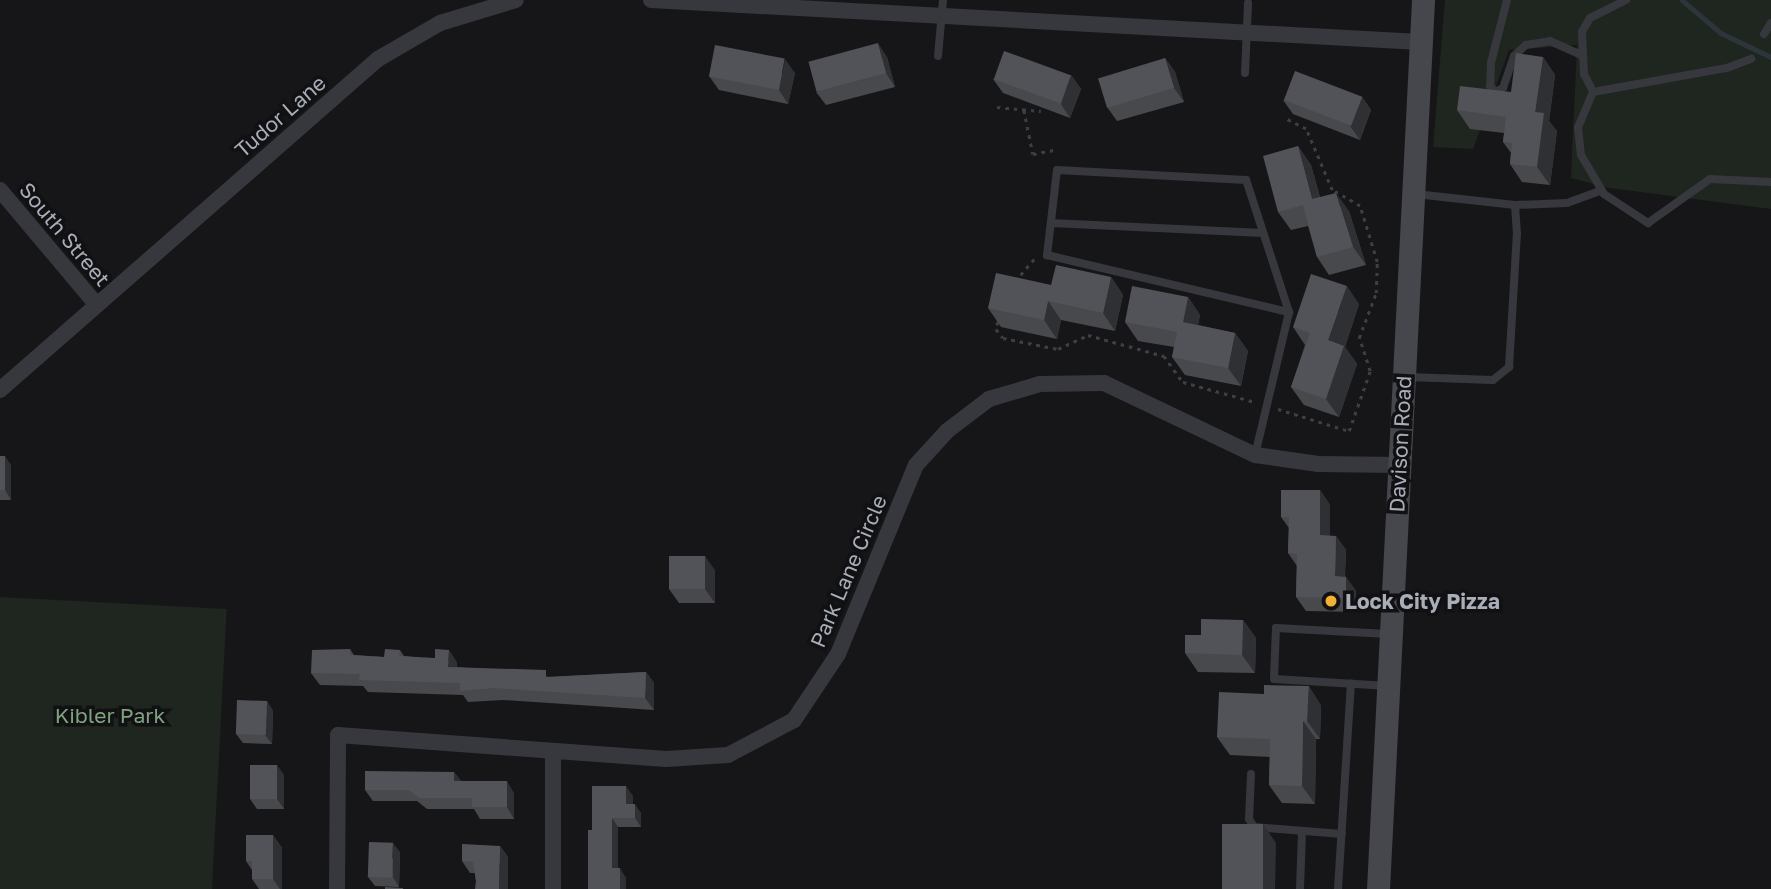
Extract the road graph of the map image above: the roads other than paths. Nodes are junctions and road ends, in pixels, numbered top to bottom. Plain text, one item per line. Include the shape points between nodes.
1 (516, 0) edge
2 (651, 0) edge
3 (1423, 0) edge
4 (1507, 0) edge
5 (1626, 0) edge
6 (1248, 3) dead end
7 (942, 8) edge
8 (1771, 23) edge
9 (1247, 33) junction
10 (1764, 34) dead end
11 (1420, 42) junction
12 (1582, 55) junction
13 (938, 56) dead end
14 (1751, 59) dead end
15 (1245, 72) dead end
16 (1593, 92) junction
17 (1771, 182) edge
18 (0, 190) edge
19 (1602, 190) junction
20 (1413, 194) junction
21 (1515, 205) junction
22 (1051, 223) junction
23 (1263, 233) junction
24 (97, 305) junction
25 (1289, 312) junction
26 (1404, 376) junction
27 (0, 390) edge
28 (1255, 455) junction
29 (1399, 465) junction
30 (1391, 634) junction
31 (1351, 683) junction
32 (1388, 686) junction
33 (553, 751) junction
34 (1251, 774) dead end
35 (1303, 831) junction
36 (1342, 834) junction
37 (337, 889) edge
38 (553, 889) edge
39 (1300, 889) edge
40 (1338, 889) edge
41 (1378, 889) edge

1 - 24 street, Tudor Lane via 440,23 378,59
2 - 7 street
3 - 11 street, Davison Road
4 - 12 lane via 1491,63 1490,86 1496,92 1503,88 1514,56 1526,45 1550,41
5 - 12 lane via 1590,18 1582,32
6 - 9 lane
7 - 9 street
7 - 13 lane
8 - 10 lane
9 - 11 street
9 - 15 lane
11 - 20 street, Davison Road
12 - 16 lane
14 - 16 lane via 1727,68
16 - 19 lane via 1578,127 1581,155
17 - 19 lane via 1710,179 1648,223
18 - 24 street, South Street
19 - 21 lane via 1567,203
20 - 21 lane
20 - 26 street, Davison Road
21 - 26 lane via 1509,367 1493,380
22 - 23 lane
22 - 23 lane via 1057,170 1246,180
22 - 25 lane via 1047,256
23 - 25 lane
24 - 27 street, Tudor Lane
25 - 28 lane
26 - 29 street, Davison Road
28 - 29 street, Park Lane Circle via 1318,464
28 - 33 street, Park Lane Circle via 1104,383 1040,384 989,399 947,431 916,465 838,654 794,720 728,755 666,759
29 - 30 street, Davison Road
30 - 31 lane via 1276,628 1275,679
30 - 32 street, Davison Road
31 - 32 lane
31 - 36 lane
32 - 41 street, Davison Road
33 - 37 street, Park Lane Circle via 338,735
33 - 38 street
34 - 35 lane via 1249,819 1254,827
35 - 36 lane
35 - 39 lane
36 - 40 lane

